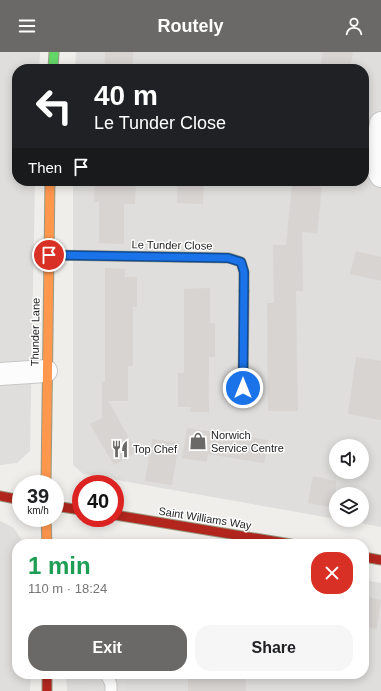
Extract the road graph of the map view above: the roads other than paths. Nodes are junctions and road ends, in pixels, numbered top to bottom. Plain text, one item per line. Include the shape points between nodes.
1 (54, 52) edge
2 (53, 64) edge
3 (381, 123) edge
4 (380, 173) edge
5 (50, 186) edge
6 (49, 255) junction
7 (46, 371) junction
8 (0, 374) edge
9 (243, 388) dead end
10 (46, 475) edge
11 (0, 496) edge
12 (12, 498) edge
13 (124, 516) edge
14 (46, 527) edge
15 (47, 539) edge
16 (261, 539) edge
17 (369, 558) edge
18 (381, 560) edge
19 (47, 679) edge
20 (108, 679) edge
21 (47, 691) edge
22 (111, 691) edge

1 - 2 main road
3 - 4 street via 377,152
5 - 6 main road, Thunder Lane
6 - 7 main road, Thunder Lane
6 - 9 main road, Le Tunder Close via 228,258 241,262 244,272
7 - 8 street
7 - 10 main road, Thunder Lane
11 - 12 main road
13 - 16 main road, Saint Williams Way
14 - 15 main road
17 - 18 main road
19 - 21 main road
20 - 22 lane

